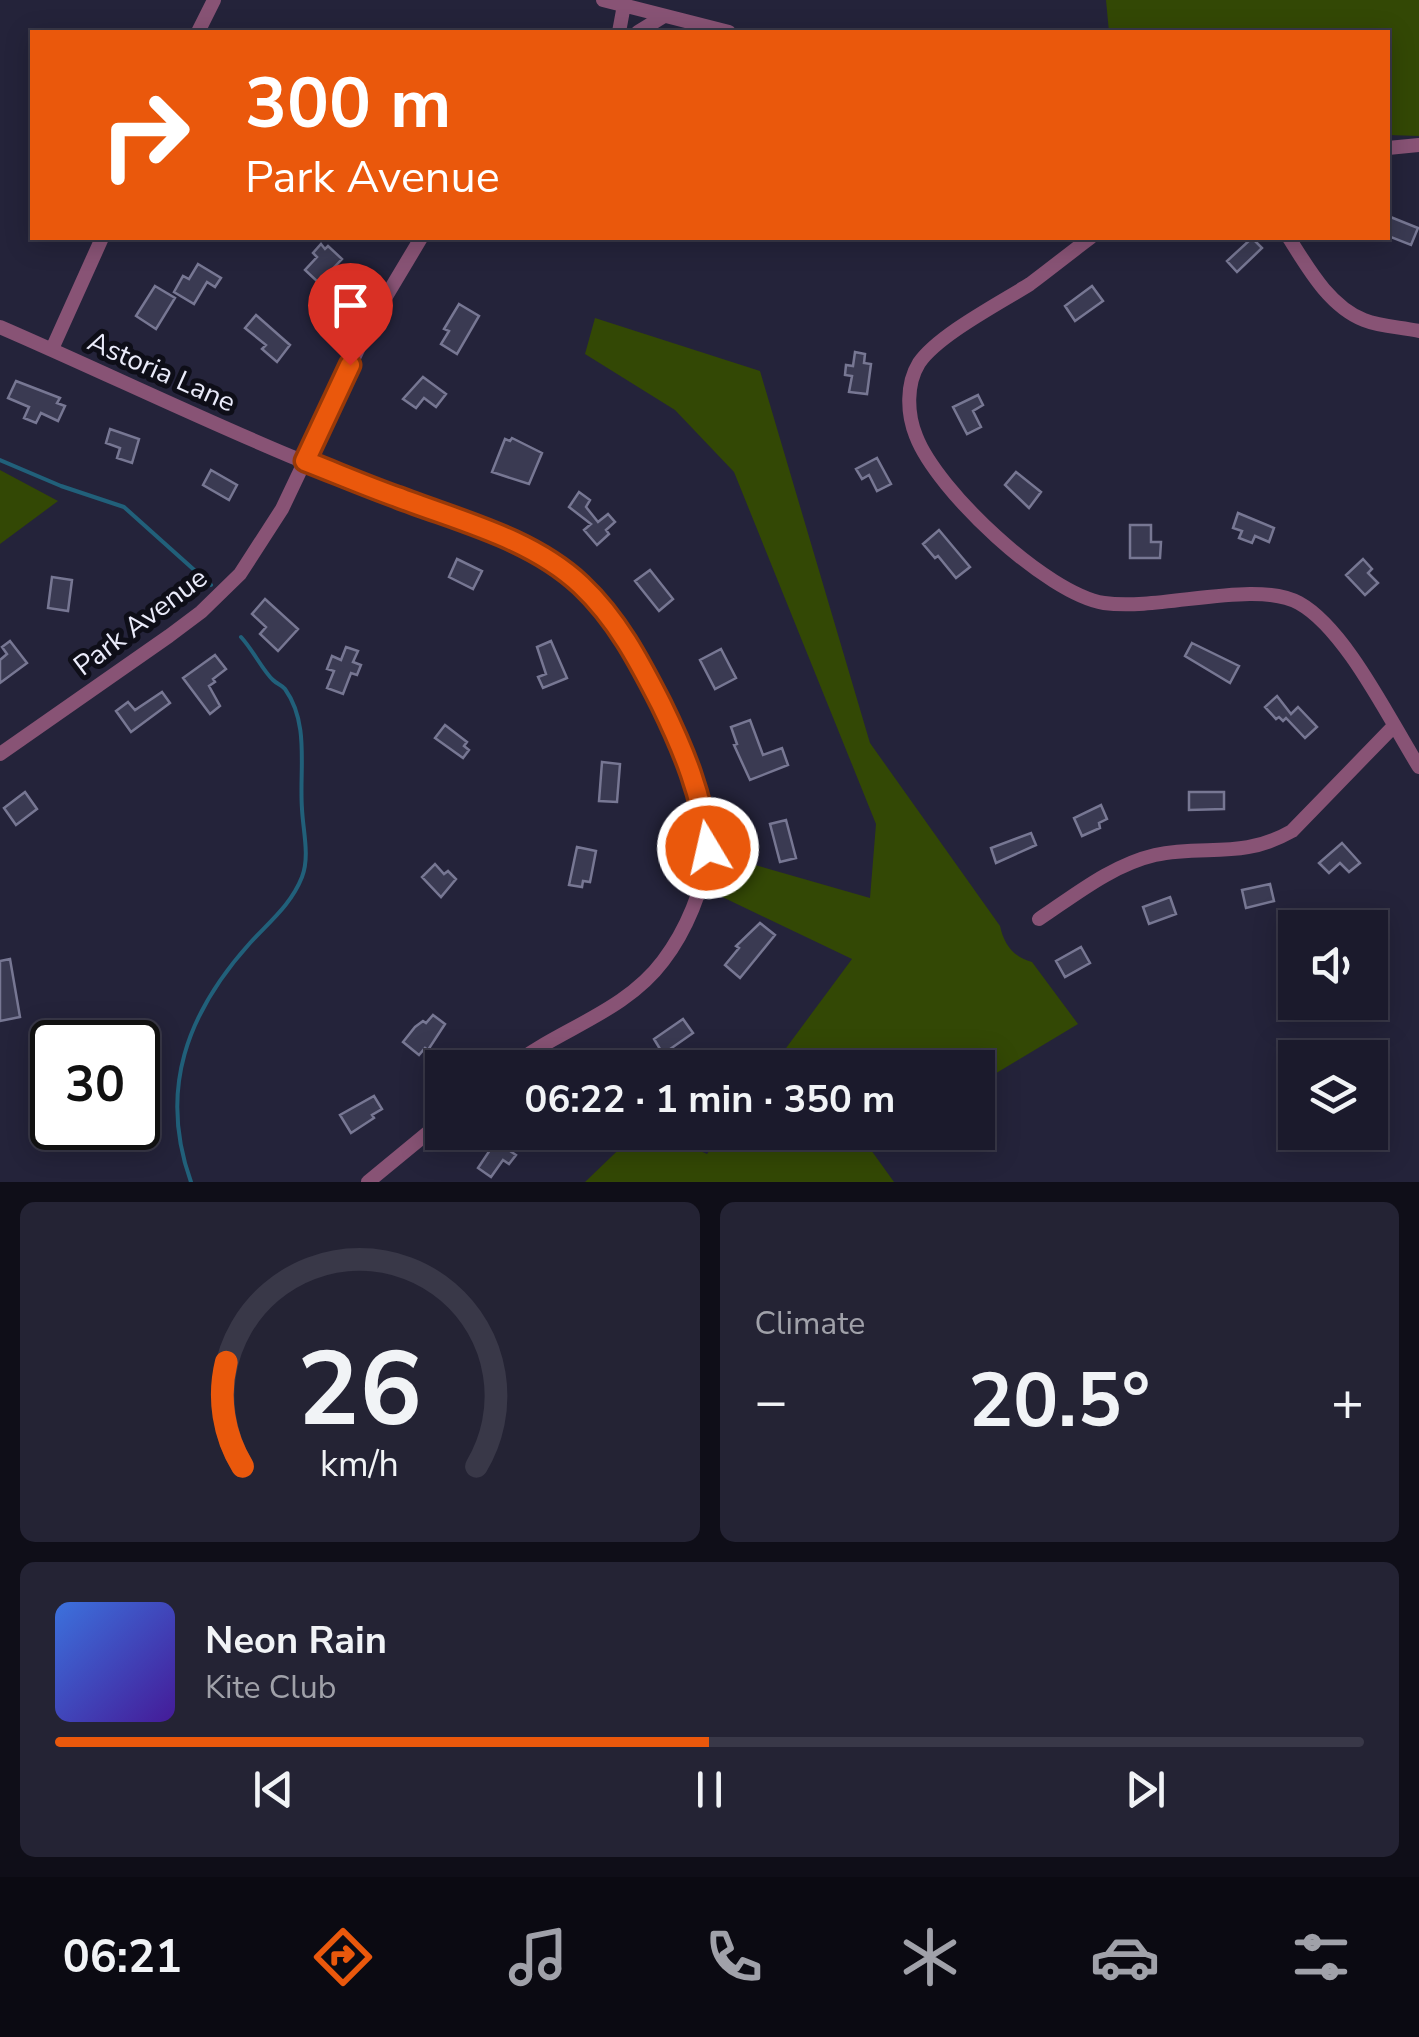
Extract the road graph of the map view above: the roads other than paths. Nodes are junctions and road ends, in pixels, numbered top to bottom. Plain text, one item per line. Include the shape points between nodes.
1 (214, 0) edge
2 (603, 0) edge
3 (634, 4) edge
4 (664, 16) junction
5 (199, 30) edge
6 (619, 30) edge
7 (641, 30) edge
8 (721, 30) edge
9 (1419, 145) edge
10 (1390, 148) edge
11 (101, 240) edge
12 (420, 240) edge
13 (1087, 240) edge
14 (1291, 240) edge
15 (0, 327) edge
16 (1419, 331) edge
17 (52, 349) junction
18 (305, 461) junction
19 (1393, 726) junction
20 (0, 754) edge
21 (1419, 767) edge
22 (1038, 919) dead end
23 (533, 1050) edge
24 (425, 1134) edge
25 (368, 1182) edge

1 - 5 street
2 - 3 street
3 - 4 street
3 - 6 street
4 - 7 street
4 - 8 street
9 - 10 street
11 - 17 street
12 - 18 street, Park Avenue via 372,320
13 - 19 street via 918,365 910,411 925,454 996,536 1082,596 1149,606 1264,594 1298,602 1344,647
14 - 16 street via 1323,287 1350,312
15 - 17 street, Astoria Lane
17 - 18 street, Astoria Lane
18 - 20 street, Park Avenue via 267,536 225,590
18 - 23 street, Astoria Lane via 497,533 580,583 637,655 688,760 708,848 678,938 651,976 617,1004
19 - 21 street
19 - 22 street via 1292,831 1272,843 1154,856 1102,878
24 - 25 street

